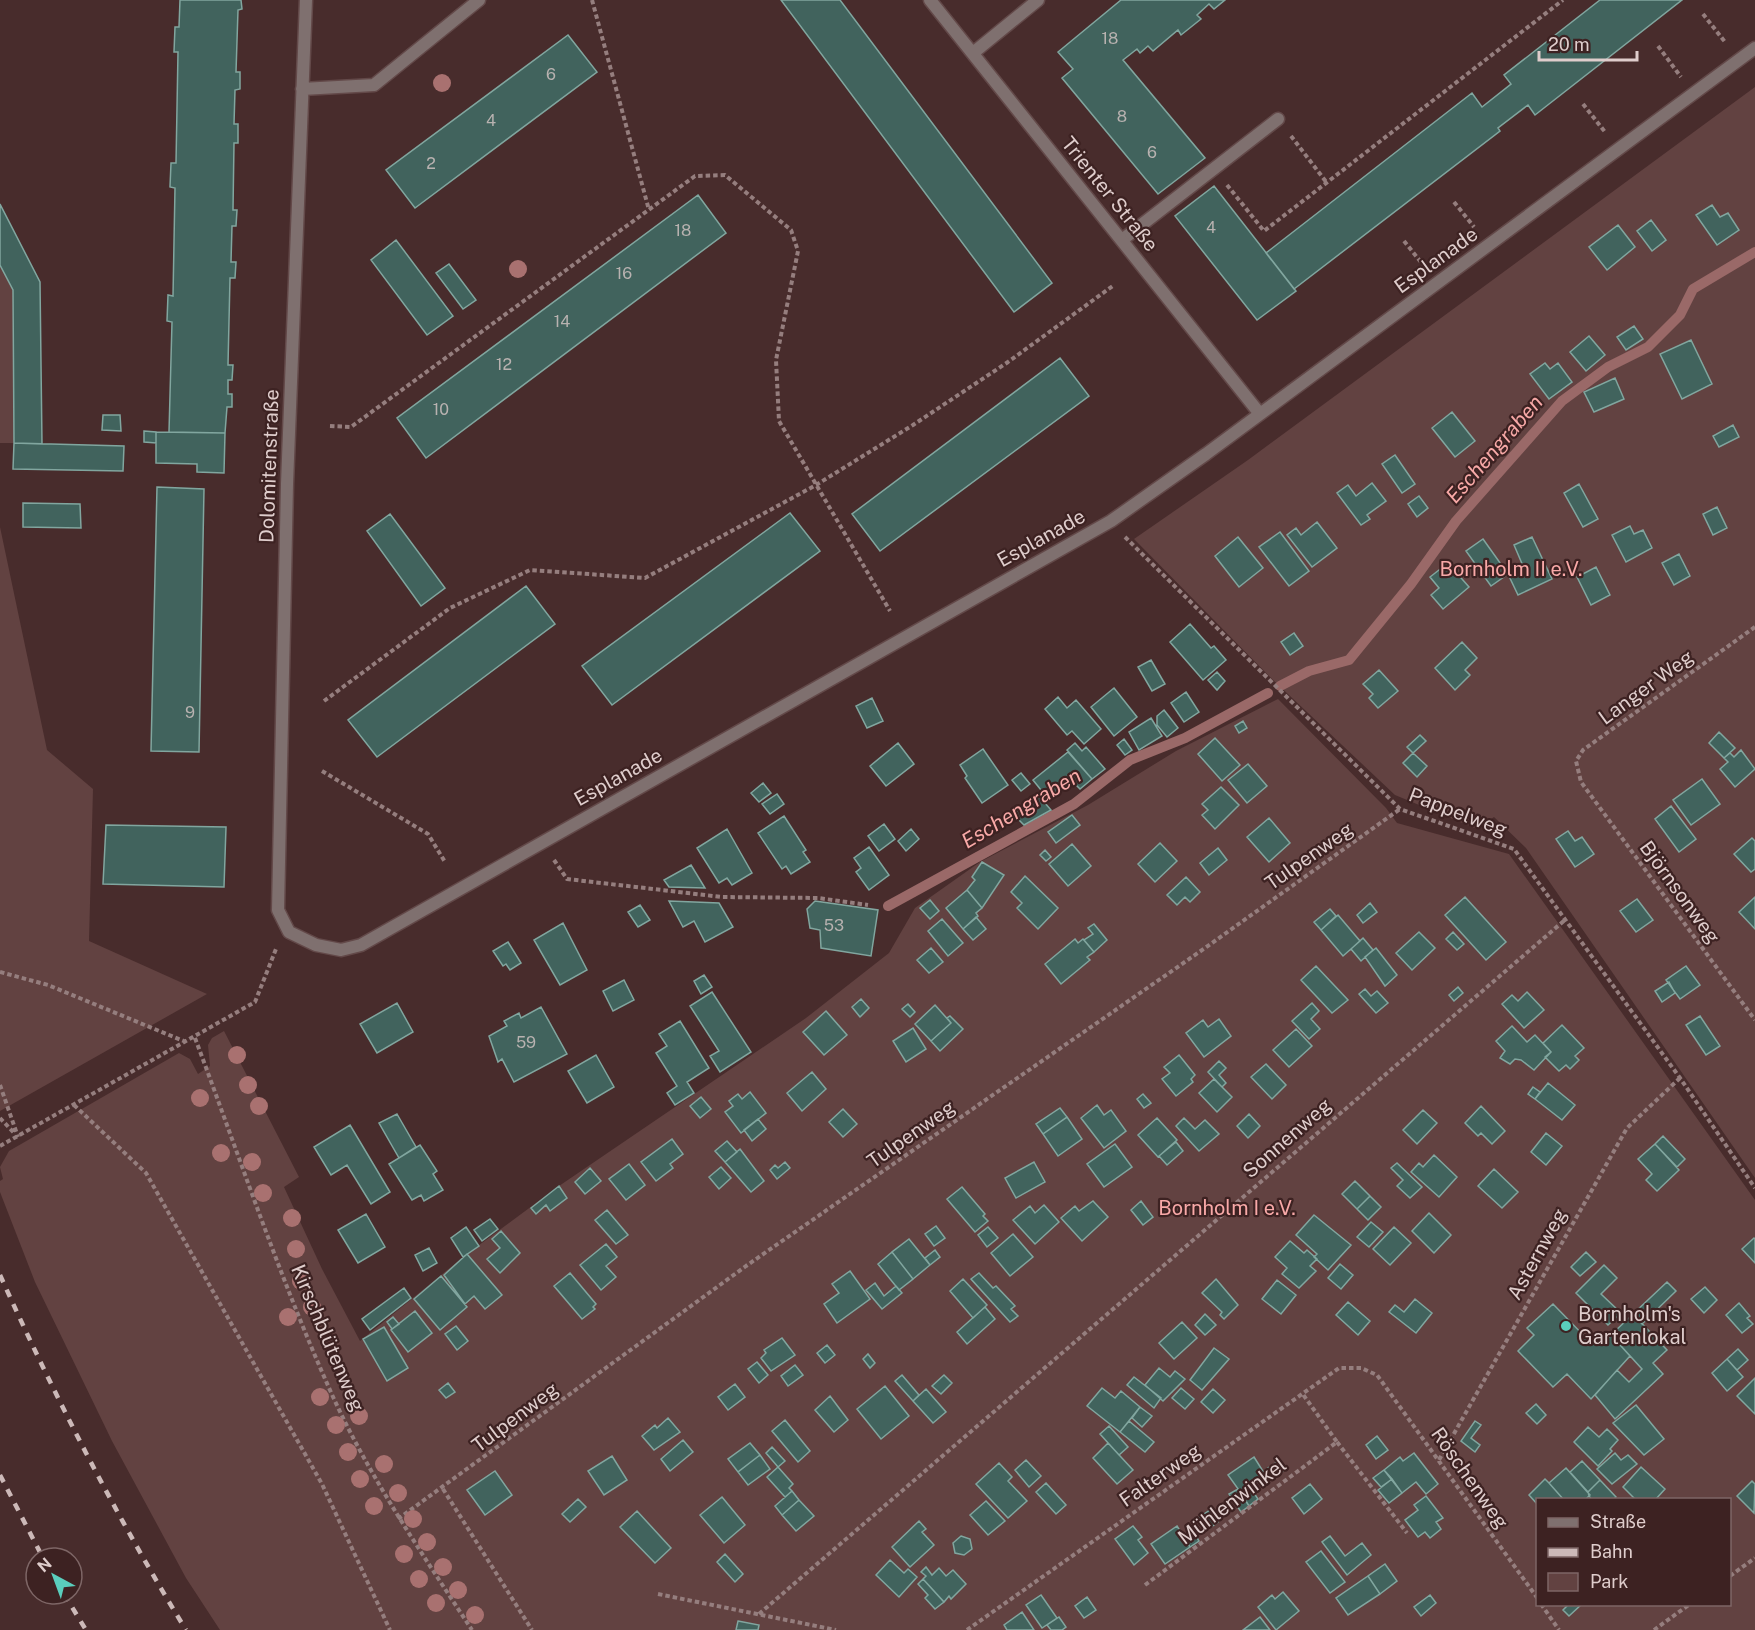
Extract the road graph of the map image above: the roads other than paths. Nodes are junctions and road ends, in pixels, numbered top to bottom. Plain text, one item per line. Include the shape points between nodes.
1 (306, 0) edge
2 (479, 0) edge
3 (930, 0) edge
4 (1038, 0) edge
5 (1755, 48) edge
6 (973, 53) junction
7 (302, 89) junction
8 (1278, 119) road end
9 (1122, 240) junction
10 (1260, 414) junction
11 (289, 932) joint

1 - 7 street, Dolomitenstraße
2 - 7 street via 374,85
3 - 6 street, Trienter Straße
4 - 6 street
5 - 10 street, Esplanade
6 - 9 street, Trienter Straße
7 - 11 street, Dolomitenstraße via 287,484 278,910
8 - 9 street
9 - 10 street, Trienter Straße
10 - 11 street, Esplanade via 1112,521 361,945 340,950 316,945

